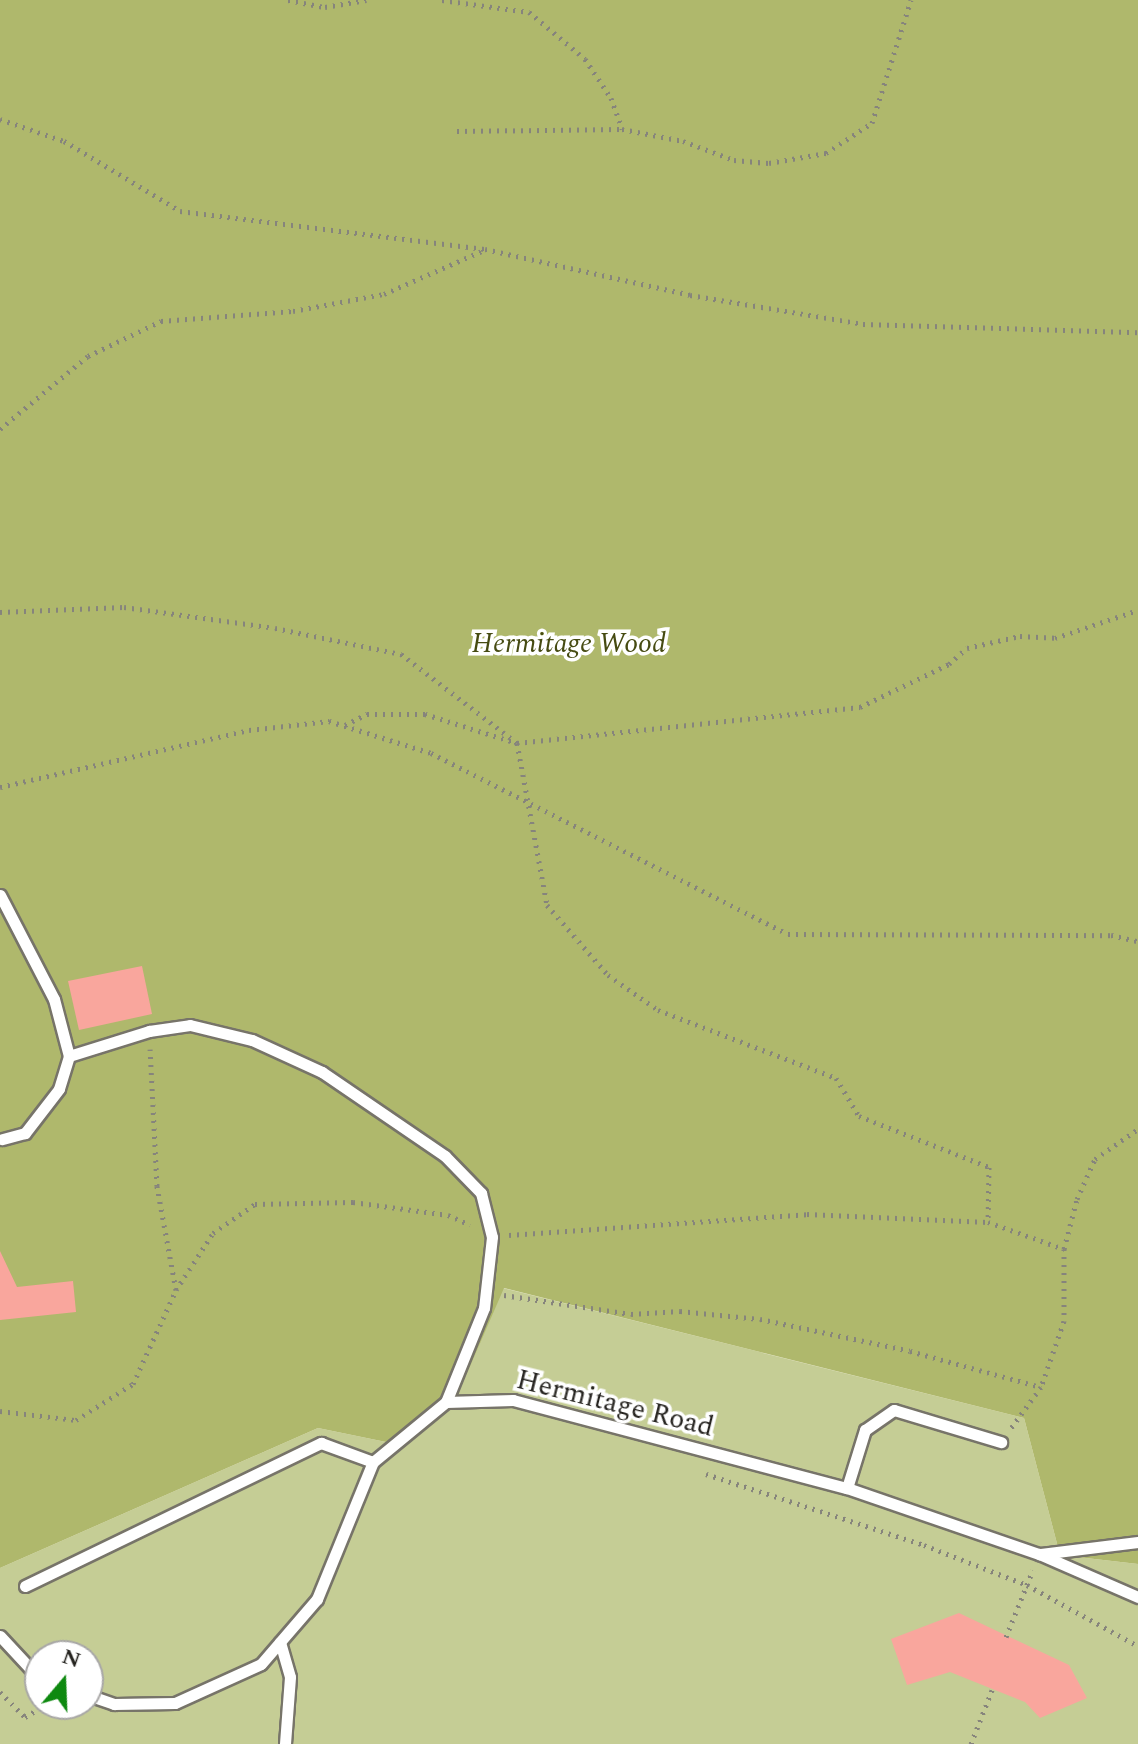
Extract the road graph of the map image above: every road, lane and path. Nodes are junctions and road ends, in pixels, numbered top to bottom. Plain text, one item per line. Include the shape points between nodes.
1 (288, 0) edge
2 (366, 0) edge
3 (442, 0) edge
4 (911, 0) edge
5 (0, 119) edge
6 (622, 129) junction
7 (457, 131) dead end
8 (485, 249) junction
9 (1138, 332) edge
10 (0, 429) edge
11 (1138, 610) edge
12 (0, 612) edge
13 (344, 726) junction
14 (517, 743) junction
15 (0, 787) edge
16 (528, 806) junction
17 (0, 895) edge
18 (1138, 941) edge
19 (149, 1031) junction
20 (69, 1056) junction
21 (1138, 1129) edge
22 (2, 1139) edge
23 (988, 1222) junction
24 (492, 1237) junction
25 (1064, 1249) junction
26 (176, 1290) junction
27 (486, 1292) junction
28 (1041, 1387) junction
29 (446, 1402) junction
30 (0, 1411) edge
31 (1001, 1442) joint
32 (373, 1462) junction
33 (695, 1471) dead end
34 (847, 1488) junction
35 (1138, 1542) edge
36 (1039, 1554) junction
37 (1027, 1585) junction
38 (25, 1586) dead end
39 (1138, 1597) edge
40 (0, 1636) edge
41 (1006, 1637) dead end
42 (280, 1642) junction
43 (1138, 1646) edge
44 (24, 1662) edge
45 (992, 1690) dead end
46 (0, 1692) edge
47 (104, 1701) edge
48 (24, 1716) edge
49 (285, 1744) edge
50 (971, 1744) edge

1 - 2 path via 325,7
3 - 6 path via 529,12 585,59 611,98
4 - 6 path via 872,123 826,153 769,163 734,160 683,141
5 - 8 path via 64,141 180,211
6 - 7 path
8 - 9 path via 690,295 863,324
8 - 10 path via 384,294 293,311 161,321 88,356
11 - 14 path via 1055,638 1020,636 967,648 949,664 860,707
12 - 14 path via 124,607 401,654
13 - 14 path via 367,714 425,714
13 - 15 path via 329,721 249,730
13 - 16 path via 431,753
14 - 16 path
16 - 18 path via 788,934 1111,935
16 - 23 path via 547,905 608,975 658,1010 836,1078 859,1116 989,1167
17 - 20 lane via 54,999
19 - 20 lane
19 - 24 lane via 190,1025 252,1040 322,1072 445,1156 481,1193
19 - 26 path via 157,1186
20 - 22 lane via 59,1089 25,1133
21 - 25 path via 1095,1159
23 - 24 path via 807,1214
23 - 25 path
24 - 26 path via 448,1215 353,1202 255,1204 213,1233
24 - 27 lane
25 - 28 path via 1064,1321
26 - 30 path via 133,1384 76,1420
27 - 28 path via 631,1314 680,1311 760,1319 910,1351
27 - 29 lane via 470,1352
28 - 31 path
29 - 32 lane
29 - 34 lane, Hermitage Road via 513,1400
31 - 34 lane via 894,1410 865,1430
32 - 38 lane via 321,1443
32 - 42 lane via 317,1599
33 - 37 path via 924,1545
34 - 36 lane, Hermitage Road
35 - 36 lane
36 - 37 path
36 - 39 lane, Hermitage Road
37 - 41 path
37 - 43 path
40 - 44 lane
42 - 47 lane via 261,1664 175,1703
42 - 49 lane via 290,1677
45 - 50 path
46 - 48 path

